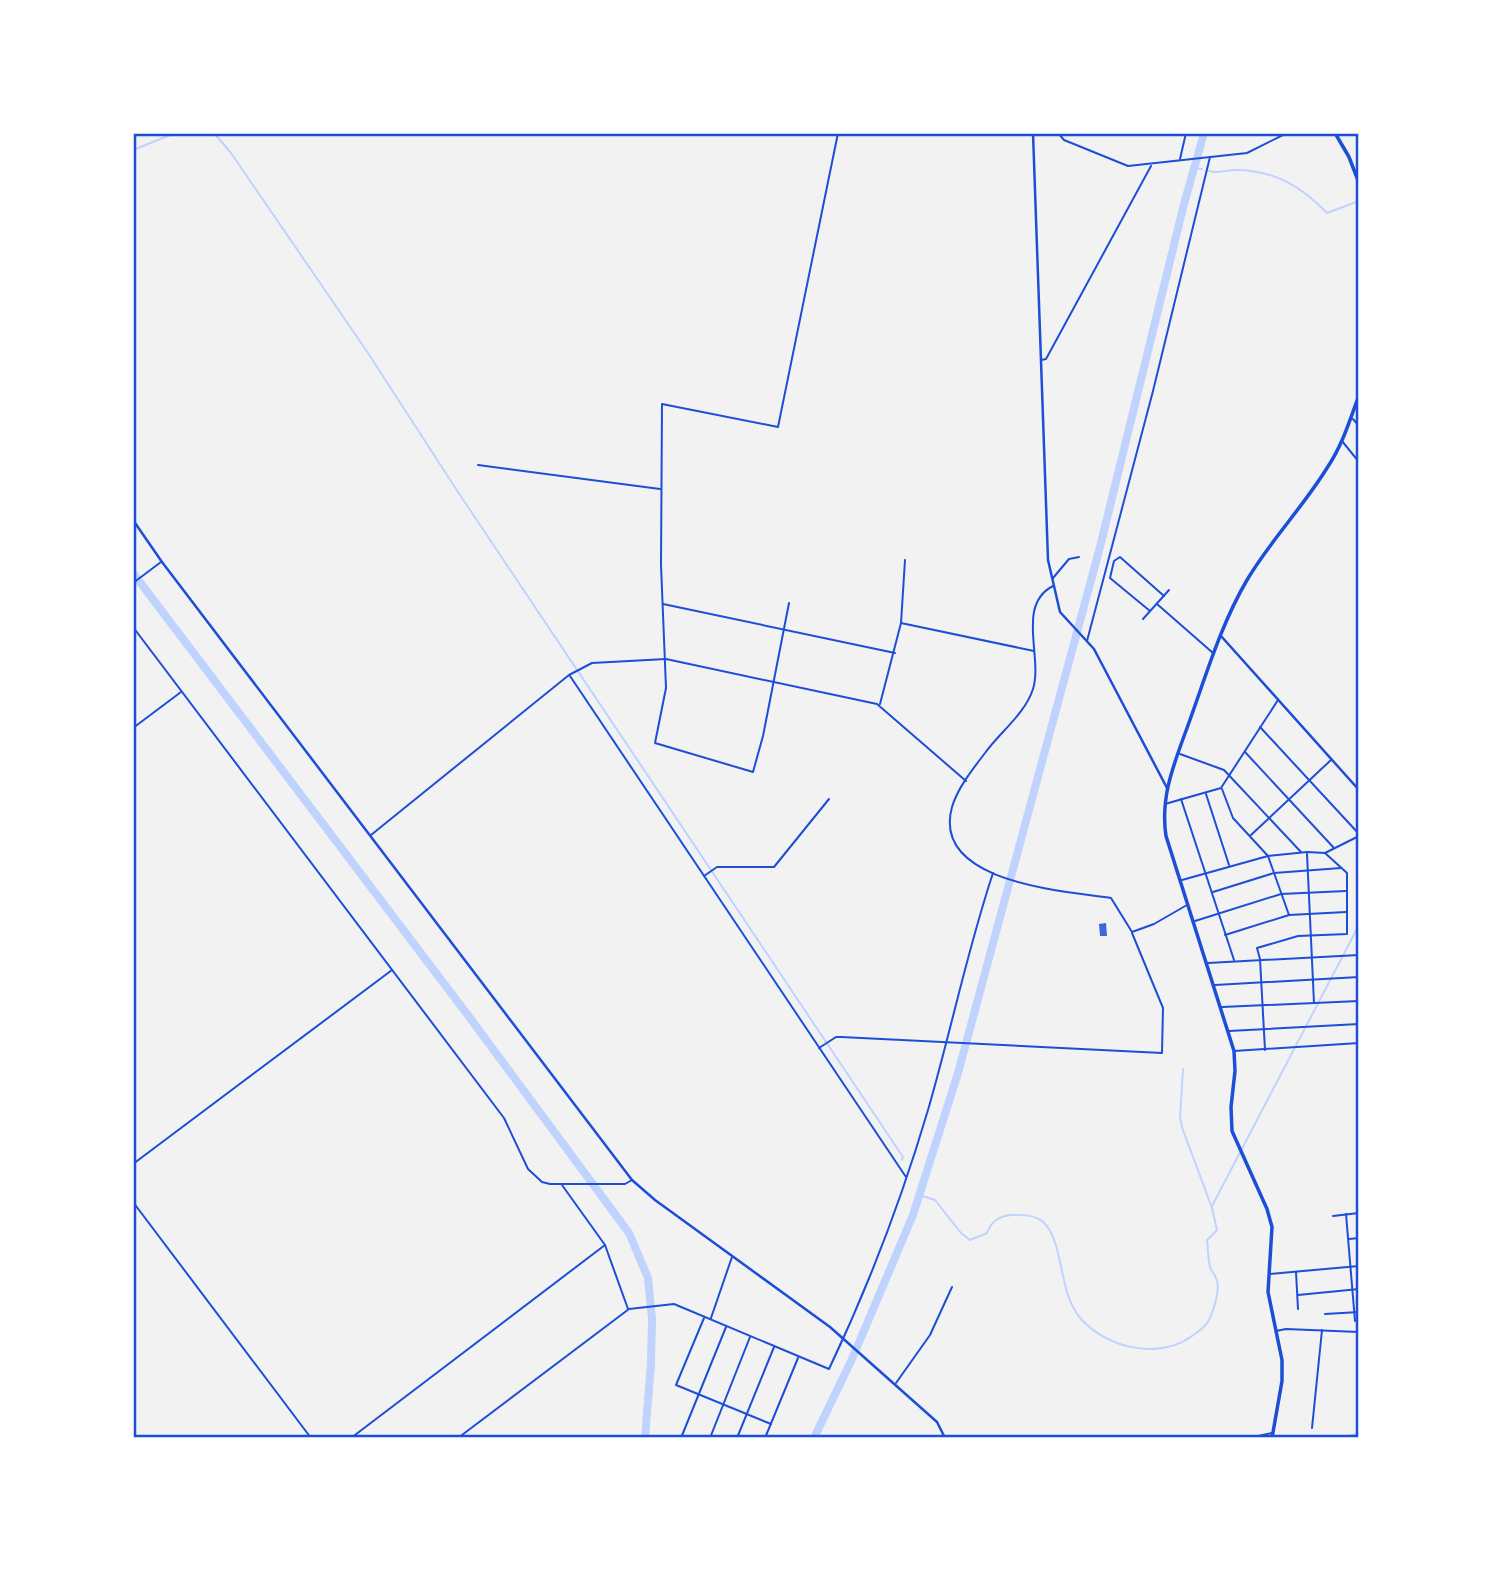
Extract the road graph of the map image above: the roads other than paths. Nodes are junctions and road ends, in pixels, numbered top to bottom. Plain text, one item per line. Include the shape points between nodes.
1 (838, 133) edge
2 (1033, 133) edge
3 (1058, 133) edge
4 (1186, 133) edge
5 (1287, 133) edge
6 (1335, 133) edge
7 (1210, 157) junction
8 (1180, 160) junction
9 (1152, 164) junction
10 (1359, 183) edge
11 (1040, 360) junction
12 (1359, 395) edge
13 (1351, 417) junction
14 (1359, 426) edge
15 (1342, 441) junction
16 (1359, 462) edge
17 (478, 465) dead end
18 (662, 489) junction
19 (133, 520) edge
20 (1079, 556) dead end
21 (905, 560) dead end
22 (162, 562) junction
23 (1052, 579) junction
24 (133, 583) edge
25 (1053, 586) junction
26 (1169, 590) dead end
27 (1164, 596) junction
28 (789, 603) dead end
29 (663, 604) junction
30 (1157, 604) junction
31 (1150, 611) junction
32 (1143, 619) dead end
33 (901, 623) junction
34 (133, 627) edge
35 (784, 629) junction
36 (1221, 635) junction
37 (1086, 640) junction
38 (1035, 651) junction
39 (895, 653) junction
40 (1214, 653) junction
41 (666, 659) junction
42 (571, 675) junction
43 (772, 682) junction
44 (182, 691) junction
45 (1278, 699) junction
46 (880, 705) junction
47 (1260, 727) junction
48 (133, 728) edge
49 (1244, 751) junction
50 (1178, 754) junction
51 (1332, 760) junction
52 (1230, 775) junction
53 (1309, 780) junction
54 (966, 781) junction
55 (1167, 788) junction
56 (1222, 788) junction
57 (1359, 790) edge
58 (1205, 793) junction
59 (829, 799) dead end
60 (1181, 799) junction
61 (1290, 799) junction
62 (1164, 804) junction
63 (1269, 818) junction
64 (1359, 835) edge
65 (370, 836) junction
66 (1250, 836) junction
67 (1335, 848) junction
68 (1307, 852) junction
69 (1301, 853) junction
70 (1325, 853) junction
71 (1268, 856) junction
72 (1230, 865) junction
73 (1342, 868) junction
74 (1308, 870) junction
75 (993, 873) junction
76 (1204, 873) junction
77 (1274, 873) junction
78 (705, 875) junction
79 (1180, 880) junction
80 (1347, 891) junction
81 (1211, 892) junction
82 (1309, 892) junction
83 (1281, 894) junction
84 (1188, 904) junction
85 (1347, 912) junction
86 (1218, 914) junction
87 (1310, 914) junction
88 (1289, 915) junction
89 (1194, 921) junction
90 (1132, 932) junction
91 (1225, 935) junction
92 (1311, 936) junction
93 (1359, 955) edge
94 (1312, 957) junction
95 (1260, 959) junction
96 (1234, 960) junction
97 (1207, 963) junction
98 (393, 970) junction
99 (1359, 977) edge
100 (1313, 979) junction
101 (1261, 982) junction
102 (1214, 985) junction
103 (1359, 1001) edge
104 (1317, 1003) junction
105 (1262, 1006) junction
106 (1221, 1007) junction
107 (1359, 1024) edge
108 (1264, 1029) junction
109 (1229, 1031) junction
110 (946, 1043) junction
111 (1359, 1043) edge
112 (819, 1048) junction
113 (1265, 1050) junction
114 (1234, 1051) junction
115 (133, 1164) edge
116 (907, 1178) junction
117 (632, 1180) junction
118 (562, 1184) junction
119 (133, 1202) edge
120 (1359, 1213) edge
121 (1346, 1214) junction
122 (1332, 1216) dead end
123 (1359, 1238) edge
124 (1348, 1239) junction
125 (605, 1245) junction
126 (732, 1256) junction
127 (1359, 1266) edge
128 (1351, 1267) junction
129 (1296, 1272) junction
130 (1269, 1274) junction
131 (952, 1287) dead end
132 (1359, 1289) edge
133 (1353, 1290) junction
134 (1298, 1295) junction
135 (629, 1309) junction
136 (1298, 1309) dead end
137 (1354, 1312) junction
138 (1359, 1312) edge
139 (1325, 1314) dead end
140 (704, 1317) junction
141 (710, 1320) junction
142 (1355, 1321) dead end
143 (727, 1326) junction
144 (1322, 1331) junction
145 (1275, 1332) junction
146 (1359, 1332) edge
147 (751, 1336) junction
148 (844, 1338) junction
149 (775, 1346) junction
150 (798, 1356) junction
151 (895, 1383) junction
152 (699, 1395) junction
153 (723, 1404) junction
154 (747, 1414) junction
155 (771, 1424) junction
156 (1312, 1428) dead end
157 (1272, 1435) edge
158 (311, 1437) edge
159 (351, 1438) edge
160 (458, 1438) edge
161 (681, 1438) edge
162 (710, 1438) edge
163 (737, 1438) edge
164 (765, 1438) edge
165 (945, 1438) edge
166 (1250, 1438) edge

1 - 18 street via 778,427 662,404
2 - 11 street
3 - 9 street via 1064,140 1128,166
4 - 8 street
5 - 7 street via 1247,153
6 - 10 main road
7 - 8 street
7 - 37 street
8 - 9 street
9 - 11 street via 1046,359
11 - 23 street
12 - 13 main road
13 - 14 street
13 - 15 main road
15 - 16 street
15 - 36 main road via 1327,470 1247,580
17 - 18 street
18 - 29 street
19 - 22 street
20 - 23 street via 1069,559
21 - 33 street
22 - 24 street
22 - 65 street
23 - 25 street
25 - 37 street via 1060,612
25 - 38 street via 1034,605
26 - 27 street
27 - 30 street
27 - 31 street via 1120,558 1114,561 1110,578
28 - 35 street
29 - 35 street
29 - 41 street
30 - 31 street
30 - 40 street
31 - 32 street
33 - 38 street
33 - 39 street
34 - 44 street
35 - 39 street
35 - 43 street
36 - 40 main road
36 - 45 street
37 - 55 street
38 - 54 street via 1036,678 1029,699
39 - 46 street
40 - 50 main road
41 - 42 street via 592,663
41 - 43 street
41 - 43 street via 666,688 655,743 753,772
42 - 65 street
42 - 78 street
43 - 46 street
44 - 48 street
44 - 98 street
45 - 47 street
45 - 51 street
46 - 54 street
47 - 49 street
47 - 53 street
49 - 52 street
49 - 61 street
50 - 52 street
50 - 55 main road
51 - 53 street
51 - 57 street
52 - 56 street
52 - 63 street
53 - 61 street
53 - 64 street
54 - 75 street via 951,810 956,843 967,859
55 - 62 main road
56 - 58 street
56 - 66 street via 1233,818
58 - 60 street
58 - 72 street
59 - 78 street via 774,867 715,868
60 - 62 street
60 - 76 street
61 - 63 street
61 - 67 street
62 - 79 main road via 1166,836
63 - 66 street
63 - 69 street
64 - 67 street
65 - 117 street
66 - 71 street
67 - 70 street
68 - 69 street
68 - 70 street
68 - 74 street
69 - 71 street
70 - 73 street
71 - 72 street
71 - 77 street
72 - 76 street
73 - 74 street
73 - 80 street via 1347,873
74 - 77 street
74 - 82 street
75 - 90 street via 1048,889 1111,898
75 - 110 street
76 - 79 street
76 - 81 street
77 - 81 street
77 - 83 street
78 - 112 street
79 - 84 main road
80 - 82 street
80 - 85 street
81 - 86 street
82 - 83 street
82 - 87 street
83 - 86 street
83 - 88 street
84 - 89 main road
84 - 90 street
85 - 87 street
85 - 92 street via 1347,934
86 - 89 street
86 - 91 street
87 - 88 street
87 - 92 street
88 - 91 street
89 - 97 main road
90 - 110 street via 1163,1008 1162,1054
91 - 96 street
92 - 94 street
92 - 95 street via 1257,948
93 - 94 street
94 - 95 street
94 - 100 street
95 - 96 street
95 - 101 street
96 - 97 street
97 - 102 main road
98 - 115 street
98 - 118 street via 504,1118 528,1169 542,1182
99 - 100 street
100 - 101 street
100 - 104 street
101 - 102 street
101 - 105 street
102 - 106 main road
103 - 104 street
104 - 105 street
105 - 106 street
105 - 108 street
106 - 109 main road
107 - 108 street
108 - 109 street
108 - 113 street
109 - 114 main road
110 - 112 street via 841,1037
110 - 116 street
111 - 113 street
112 - 116 street
113 - 114 street
114 - 130 main road via 1232,1131 1272,1227
116 - 148 street
117 - 118 street
117 - 126 street
118 - 125 street
119 - 158 street
120 - 121 street
121 - 122 street
121 - 124 street
123 - 124 street
124 - 128 street
125 - 135 street
125 - 159 street
126 - 141 street
126 - 148 street
127 - 128 street
128 - 129 street
128 - 133 street
129 - 130 street
129 - 134 street
130 - 145 main road
131 - 151 street via 926,1342
132 - 133 street
133 - 134 street
133 - 137 street
134 - 136 street
135 - 140 street via 672,1304
135 - 160 street
137 - 138 street
137 - 139 street
137 - 142 street
140 - 141 street
140 - 152 street via 676,1385
141 - 143 street
143 - 147 street
143 - 152 street
144 - 145 street
144 - 146 street
144 - 156 street
145 - 157 main road via 1282,1381
147 - 149 street
147 - 153 street
148 - 150 street via 829,1368
148 - 151 street
149 - 150 street
149 - 154 street
150 - 155 street
151 - 165 street via 937,1422
152 - 153 street
152 - 161 street
153 - 154 street
153 - 162 street
154 - 155 street
154 - 163 street
155 - 164 street
157 - 166 street

